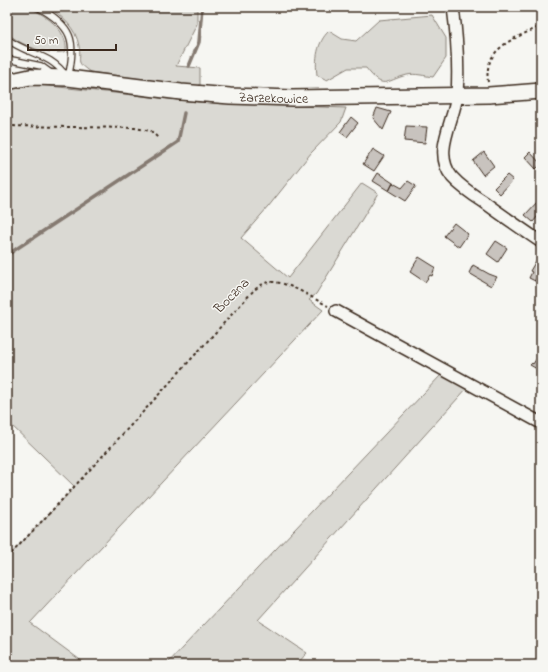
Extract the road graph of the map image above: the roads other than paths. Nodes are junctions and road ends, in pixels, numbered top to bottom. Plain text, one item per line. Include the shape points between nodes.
1 (38, 7) edge
2 (453, 7) edge
3 (7, 38) edge
4 (7, 59) edge
5 (68, 78) junction
6 (7, 82) edge
7 (541, 91) edge
8 (456, 96) junction
9 (541, 242) edge
10 (336, 311) road end
11 (541, 423) edge

1 - 5 lane via 66,28 72,41 73,58
2 - 8 street via 458,45
3 - 5 lane via 16,46 53,61
4 - 5 lane via 41,66 51,73
5 - 6 street, Zarzekowice via 30,77
5 - 8 street, Zarzekowice via 230,96
7 - 8 street, Zarzekowice
8 - 9 street via 444,144 444,157 452,177
10 - 11 street

